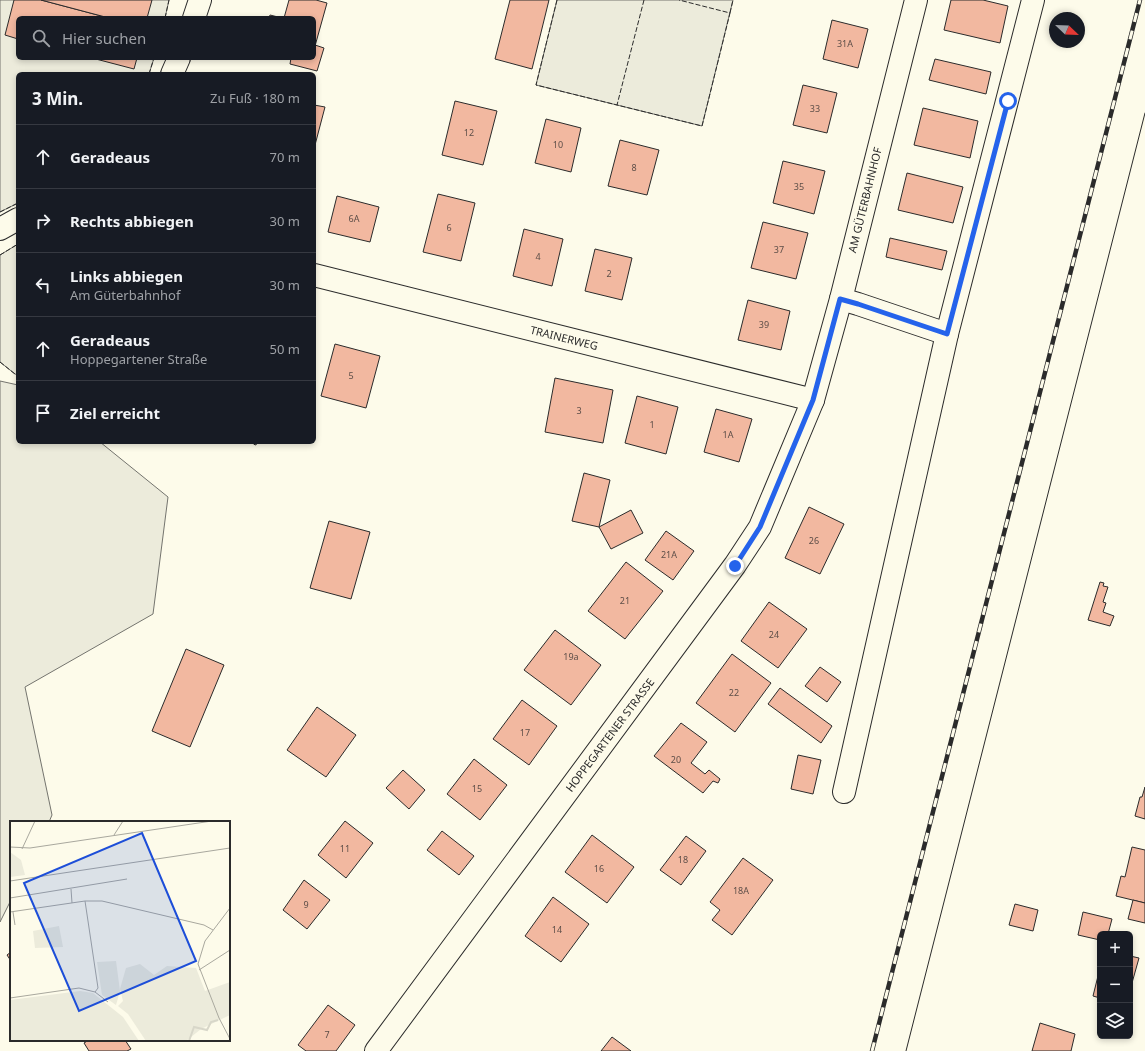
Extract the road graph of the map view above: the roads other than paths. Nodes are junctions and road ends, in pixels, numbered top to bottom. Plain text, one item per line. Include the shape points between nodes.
1 (200, 0) edge
2 (916, 0) edge
3 (1033, 0) edge
4 (195, 16) edge
5 (178, 60) edge
6 (173, 72) edge
7 (16, 220) edge
8 (0, 229) edge
9 (316, 276) edge
10 (840, 299) junction
11 (947, 334) junction
12 (813, 400) junction
13 (844, 792) dead end
14 (376, 1051) edge

1 - 4 street
2 - 10 street, AM GÜTERBAHNHOF
3 - 11 street
5 - 6 street
7 - 8 street
9 - 12 street, TRAINERWEG
10 - 11 street
10 - 12 street, AM GÜTERBAHNHOF
11 - 13 street
12 - 14 street, HOPPEGARTENER STRASSE via 760,527 735,566

